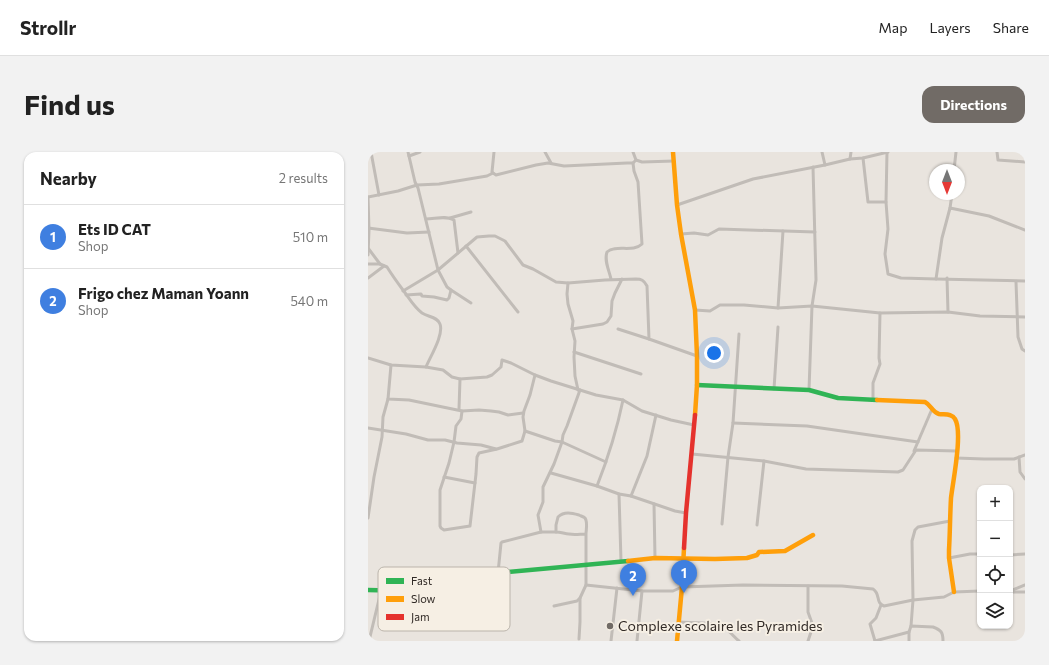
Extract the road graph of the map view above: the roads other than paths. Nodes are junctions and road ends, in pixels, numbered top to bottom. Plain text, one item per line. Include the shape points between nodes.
1 (372, 152) edge
2 (408, 152) edge
3 (420, 152) edge
4 (494, 152) edge
5 (545, 152) edge
6 (633, 152) edge
7 (673, 152) edge
8 (822, 152) edge
9 (851, 152) edge
10 (888, 152) edge
11 (956, 152) edge
12 (997, 152) edge
13 (410, 156) junction
14 (863, 158) junction
15 (850, 159) junction
16 (634, 161) junction
17 (674, 161) junction
18 (1025, 162) edge
19 (551, 163) junction
20 (955, 164) edge
21 (825, 165) junction
22 (814, 167) junction
23 (493, 173) junction
24 (417, 185) junction
25 (379, 195) junction
26 (368, 197) edge
27 (951, 200) edge
28 (886, 202) junction
29 (677, 204) junction
30 (950, 208) junction
31 (471, 212) dead end
32 (450, 218) junction
33 (426, 219) junction
34 (368, 228) edge
35 (1025, 230) edge
36 (783, 231) junction
37 (429, 232) junction
38 (815, 232) junction
39 (681, 234) junction
40 (466, 246) junction
41 (368, 248) edge
42 (458, 253) junction
43 (368, 255) edge
44 (368, 264) edge
45 (380, 264) junction
46 (384, 266) junction
47 (438, 270) junction
48 (368, 273) edge
49 (369, 277) edge
50 (936, 278) junction
51 (947, 278) junction
52 (611, 279) junction
53 (622, 279) junction
54 (1016, 282) junction
55 (1025, 282) edge
56 (568, 283) junction
57 (451, 290) junction
58 (404, 291) junction
59 (406, 295) junction
60 (471, 303) dead end
61 (812, 306) junction
62 (778, 308) junction
63 (695, 310) junction
64 (518, 312) dead end
65 (948, 312) junction
66 (880, 313) junction
67 (1017, 317) junction
68 (1025, 317) edge
69 (778, 327) dead end
70 (572, 328) junction
71 (618, 329) dead end
72 (739, 334) dead end
73 (649, 339) junction
74 (1025, 351) edge
75 (574, 352) junction
76 (697, 356) junction
77 (368, 358) edge
78 (391, 365) junction
79 (426, 367) junction
80 (641, 374) dead end
81 (535, 375) junction
82 (460, 379) junction
83 (698, 385) junction
84 (736, 387) junction
85 (774, 389) junction
86 (579, 390) junction
87 (809, 390) junction
88 (388, 399) junction
89 (623, 400) junction
90 (873, 400) junction
91 (932, 409) junction
92 (460, 410) junction
93 (523, 413) junction
94 (656, 415) junction
95 (733, 423) junction
96 (694, 425) junction
97 (368, 428) edge
98 (383, 430) junction
99 (524, 431) junction
100 (454, 442) junction
101 (562, 442) junction
102 (918, 442) junction
103 (498, 449) junction
104 (957, 451) junction
105 (914, 452) junction
106 (692, 454) junction
107 (1025, 455) edge
108 (728, 457) junction
109 (1019, 457) junction
110 (956, 458) junction
111 (764, 461) junction
112 (606, 462) junction
113 (551, 473) junction
114 (444, 477) junction
115 (1025, 479) edge
116 (475, 483) junction
117 (597, 486) junction
118 (619, 494) junction
119 (631, 496) junction
120 (654, 504) junction
121 (686, 513) junction
122 (368, 518) edge
123 (950, 521) junction
124 (722, 524) dead end
125 (757, 525) dead end
126 (541, 532) junction
127 (556, 532) junction
128 (586, 534) junction
129 (813, 535) dead end
130 (977, 554) edge
131 (1025, 554) edge
132 (1013, 555) edge
133 (655, 558) junction
134 (683, 558) junction
135 (950, 558) junction
136 (621, 561) junction
137 (586, 565) junction
138 (499, 567) edge
139 (510, 572) edge
140 (586, 584) junction
141 (1025, 585) edge
142 (808, 586) junction
143 (682, 587) junction
144 (617, 588) junction
145 (368, 590) edge
146 (642, 591) junction
147 (977, 591) edge
148 (1013, 591) edge
149 (378, 592) edge
150 (954, 592) junction
151 (1013, 592) edge
152 (1025, 592) edge
153 (580, 598) junction
154 (913, 600) junction
155 (378, 604) edge
156 (881, 605) junction
157 (554, 606) dead end
158 (679, 622) junction
159 (911, 626) junction
160 (909, 632) junction
161 (369, 639) edge
162 (578, 639) dead end
163 (611, 641) edge
164 (637, 641) edge
165 (677, 641) edge
166 (739, 641) edge
167 (808, 641) edge
168 (875, 641) edge
169 (910, 641) edge
170 (943, 641) edge

1 - 25 street
2 - 13 street
3 - 13 street
4 - 23 street
5 - 19 street
6 - 16 street
7 - 17 street
8 - 21 street
9 - 15 street
10 - 14 street
10 - 28 street
11 - 20 street
12 - 18 street via 998,160
13 - 24 street
14 - 15 street
14 - 28 street via 868,202
15 - 21 street
16 - 17 street
16 - 19 street via 564,166
16 - 52 street via 642,242 637,247 612,249 607,252 606,261
17 - 29 street
19 - 23 street via 496,175
21 - 22 street
22 - 29 street via 753,179
22 - 38 street
23 - 24 street via 450,182
24 - 25 street
24 - 33 street
25 - 26 street
26 - 34 street
27 - 30 street
28 - 50 street via 888,229 885,254 888,274 901,278
29 - 39 street
30 - 35 street via 989,216
30 - 50 street
31 - 32 street
32 - 33 street
32 - 42 street via 454,220
33 - 37 street
34 - 37 street
34 - 41 street
36 - 38 street
36 - 39 street via 719,229 708,235
36 - 62 street
37 - 47 street
38 - 61 street via 816,280
39 - 63 street
40 - 42 street
40 - 56 street via 477,237 500,238 523,265 556,282
40 - 64 street
41 - 43 street
41 - 45 street
42 - 47 street
44 - 45 street
45 - 46 street
46 - 49 street
46 - 58 street
47 - 57 street
47 - 58 street
48 - 49 street
50 - 51 street
51 - 54 street
51 - 65 street
52 - 53 street
52 - 56 street
53 - 70 street via 612,301 611,316 607,322
53 - 73 street via 641,279 647,286
54 - 55 street
54 - 67 street
56 - 70 street
57 - 59 street via 447,300 421,294
57 - 60 street
58 - 59 street
59 - 79 street via 423,314 441,324 440,333
61 - 62 street
61 - 66 street
61 - 87 street
62 - 63 street via 720,305 710,312
63 - 76 street
65 - 66 street
65 - 67 street
66 - 90 street via 880,364 873,383
67 - 68 street
67 - 74 street via 1018,337
69 - 85 street
70 - 75 street
71 - 73 street
72 - 84 street
73 - 76 street
75 - 80 street
75 - 86 street via 575,376
76 - 83 street
77 - 78 street
78 - 79 street
78 - 88 street
79 - 82 street via 442,370
81 - 82 street via 502,360 501,368 492,375
81 - 86 street
81 - 93 street
82 - 92 street
83 - 84 street
83 - 96 street
84 - 85 street
84 - 95 street
85 - 87 street
86 - 89 street
86 - 101 street
87 - 90 street via 838,398
88 - 92 street via 409,400
88 - 98 street
89 - 94 street via 642,411
89 - 112 street
90 - 91 street via 924,402
91 - 102 street
91 - 104 street via 937,414 955,418 958,430
92 - 93 street via 491,411 508,416
92 - 100 street via 461,419 456,427
93 - 99 street
94 - 96 street
94 - 119 street via 647,456
95 - 102 street via 807,426
95 - 108 street
96 - 106 street
97 - 98 street
98 - 100 street via 428,440
98 - 122 street
99 - 101 street
99 - 103 street via 522,441
100 - 103 street
100 - 114 street
101 - 112 street
101 - 113 street
102 - 105 street
103 - 116 street via 481,452 478,455
104 - 105 street
104 - 110 street
105 - 111 street via 903,470 898,472 806,469
106 - 108 street
106 - 121 street
107 - 109 street
108 - 111 street
108 - 124 street
109 - 110 street
109 - 115 street via 1020,472
110 - 123 street
111 - 125 street
112 - 117 street
113 - 117 street
113 - 126 street via 543,487 543,502 538,515
114 - 116 street
114 - 116 street via 440,490 440,526 444,530 470,526
117 - 118 street
118 - 119 street
118 - 136 street
119 - 120 street
120 - 121 street
120 - 133 street
121 - 134 street
123 - 135 street
123 - 154 street via 918,527 915,530 912,541
126 - 127 street
126 - 138 street via 501,543
127 - 128 street
127 - 128 street via 558,517 570,513 585,518
128 - 137 street
129 - 134 street via 785,551 759,552 747,558
130 - 135 street
131 - 132 street
133 - 134 street
133 - 136 street
134 - 143 street
135 - 150 street
136 - 137 street
137 - 139 street
137 - 140 street
140 - 144 street
140 - 153 street
141 - 148 street
142 - 143 street
142 - 156 street via 873,589 877,591
142 - 167 street via 808,612 813,626
143 - 146 street via 673,591
143 - 158 street
144 - 146 street
144 - 163 street
145 - 149 street
146 - 164 street
147 - 150 street
150 - 154 street via 944,596
151 - 152 street
153 - 157 street
153 - 162 street
154 - 156 street
154 - 159 street
155 - 161 street
156 - 168 street via 876,618 870,624
158 - 165 street
158 - 166 street via 722,627
159 - 160 street
159 - 170 street via 932,626 942,632
160 - 168 street
160 - 169 street

